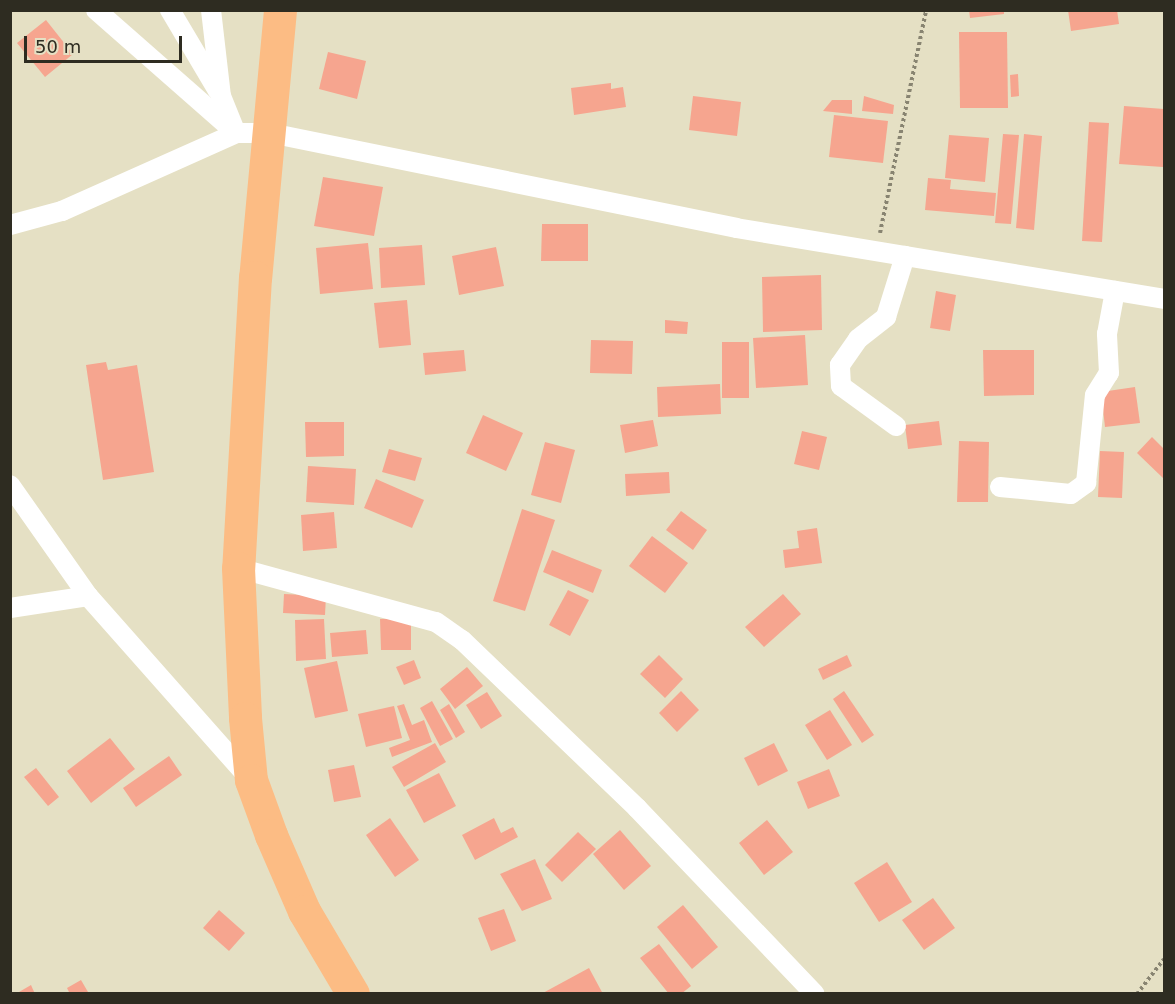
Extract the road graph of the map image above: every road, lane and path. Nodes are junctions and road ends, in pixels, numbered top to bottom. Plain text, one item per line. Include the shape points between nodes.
1 (96, 10) edge
2 (170, 10) edge
3 (211, 10) edge
4 (280, 10) edge
5 (926, 10) edge
6 (221, 96) junction
7 (236, 133) junction
8 (270, 133) junction
9 (10, 225) edge
10 (876, 252) junction
11 (905, 256) junction
12 (1115, 291) junction
13 (1164, 299) edge
14 (896, 426) dead end
15 (10, 485) edge
16 (1000, 487) dead end
17 (238, 568) junction
18 (88, 596) junction
19 (10, 608) edge
20 (251, 780) junction
21 (1164, 959) edge
22 (353, 993) edge
23 (815, 993) edge
24 (1137, 993) edge

1 - 7 street
2 - 6 street
3 - 6 street
4 - 8 highway
5 - 10 path
6 - 7 street
7 - 8 street
7 - 9 street via 62,211
8 - 10 street
8 - 17 highway via 255,277
10 - 11 street
11 - 12 street
11 - 14 street via 886,317 858,339 840,365 841,386
12 - 13 street
12 - 16 street via 1107,334 1109,373 1095,395 1086,483 1071,494
15 - 18 street
17 - 20 highway
17 - 23 street via 436,622 462,640 637,808
18 - 19 street
18 - 20 street
20 - 22 highway via 304,911
21 - 24 path

